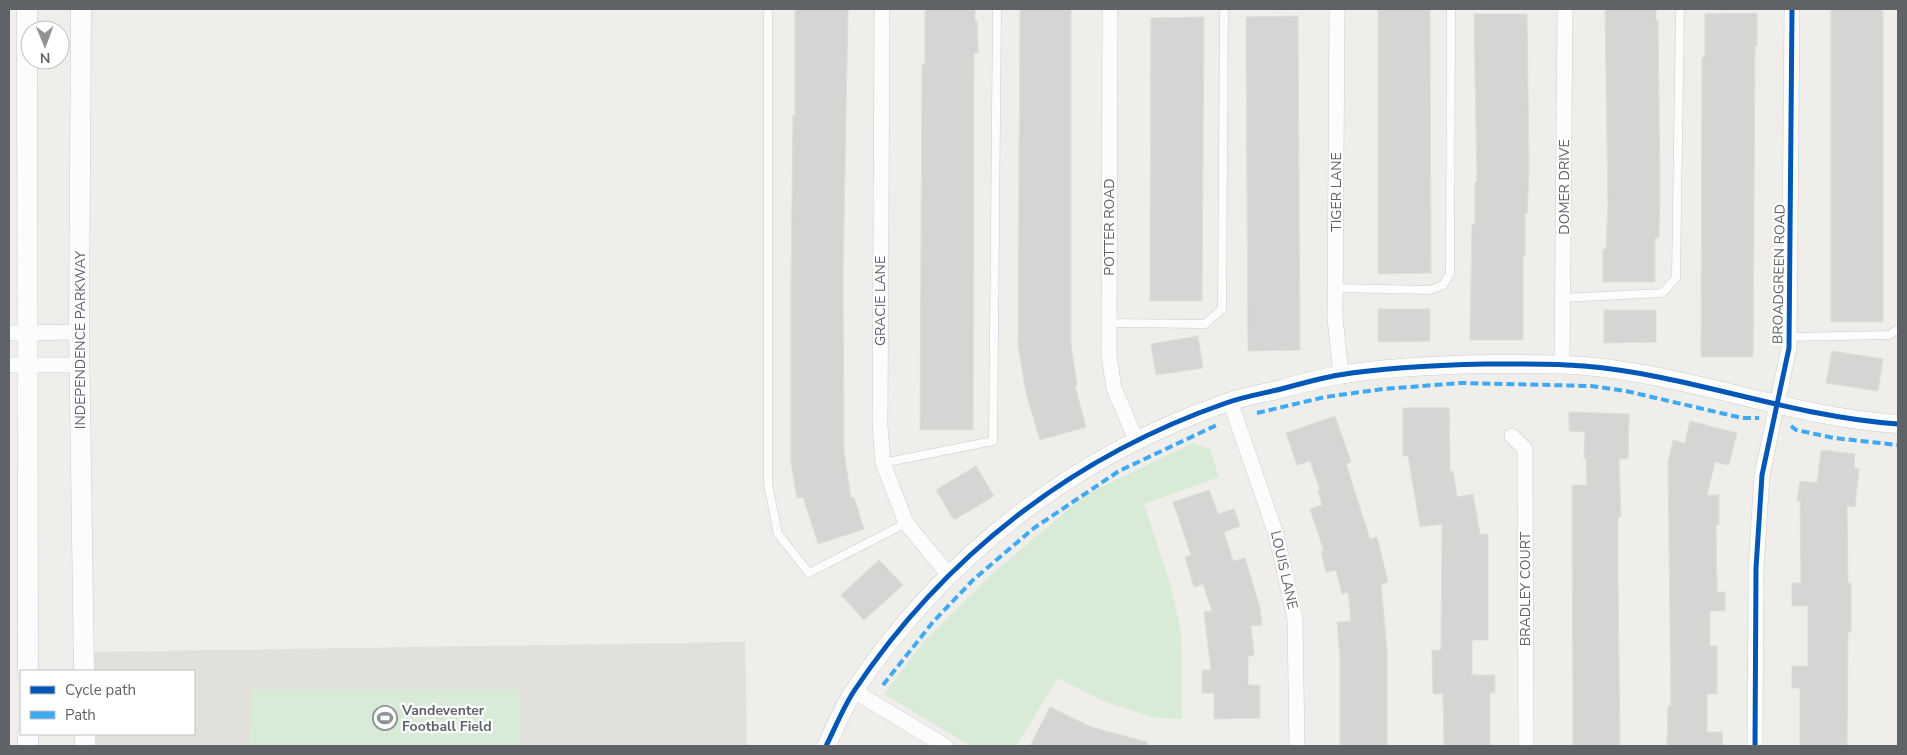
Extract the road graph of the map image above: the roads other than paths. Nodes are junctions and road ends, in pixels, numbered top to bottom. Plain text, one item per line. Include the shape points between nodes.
1 (27, 9) edge
2 (81, 9) edge
3 (768, 9) edge
4 (882, 9) edge
5 (997, 9) edge
6 (1110, 9) edge
7 (1224, 9) edge
8 (1337, 9) edge
9 (1451, 9) edge
10 (1565, 9) edge
11 (1680, 9) edge
12 (1792, 9) edge
13 (1336, 288) junction
14 (1563, 298) junction
15 (1108, 323) junction
16 (1898, 329) edge
17 (79, 332) junction
18 (18, 333) edge
19 (1790, 337) junction
20 (79, 364) junction
21 (1562, 364) junction
22 (18, 366) edge
23 (1341, 374) junction
24 (1230, 401) junction
25 (1778, 405) junction
26 (1898, 424) edge
27 (1512, 436) dead end
28 (1136, 440) junction
29 (883, 463) junction
30 (906, 523) junction
31 (948, 574) junction
32 (28, 670) edge
33 (84, 670) edge
34 (854, 691) junction
35 (826, 746) edge
36 (945, 746) edge
37 (1297, 746) edge
38 (1526, 746) edge
39 (1755, 746) edge

1 - 18 main road
2 - 17 main road, INDEPENDENCE PARKWAY
3 - 30 lane via 768,484 778,534 809,573
4 - 29 street, GRACIE LANE via 880,426
5 - 29 lane via 993,441
6 - 15 street, POTTER ROAD
7 - 15 lane via 1222,309 1206,324
8 - 13 street, TIGER LANE
9 - 13 lane via 1450,274 1443,285 1430,290
10 - 14 street, DOMER DRIVE
11 - 14 lane via 1676,278 1662,293
12 - 19 street, BROADGREEN ROAD
13 - 23 street, TIGER LANE via 1335,318
14 - 21 street, DOMER DRIVE
15 - 28 street, POTTER ROAD via 1114,388
16 - 19 lane via 1889,335
17 - 18 street
17 - 20 main road, INDEPENDENCE PARKWAY
18 - 22 main road
19 - 25 street, BROADGREEN ROAD
20 - 22 street
20 - 33 main road, INDEPENDENCE PARKWAY
21 - 23 street via 1438,365
21 - 25 street via 1668,379
22 - 32 main road
23 - 24 street
24 - 28 street
24 - 37 street, LOUIS LANE via 1276,534 1296,618
25 - 26 street via 1853,421
25 - 39 street, BROADGREEN ROAD via 1762,475 1756,568
27 - 38 street, BRADLEY COURT via 1525,449
28 - 31 street via 1034,502
29 - 30 street, GRACIE LANE
30 - 31 street, GRACIE LANE
31 - 34 street via 901,627
34 - 35 street
34 - 36 street

